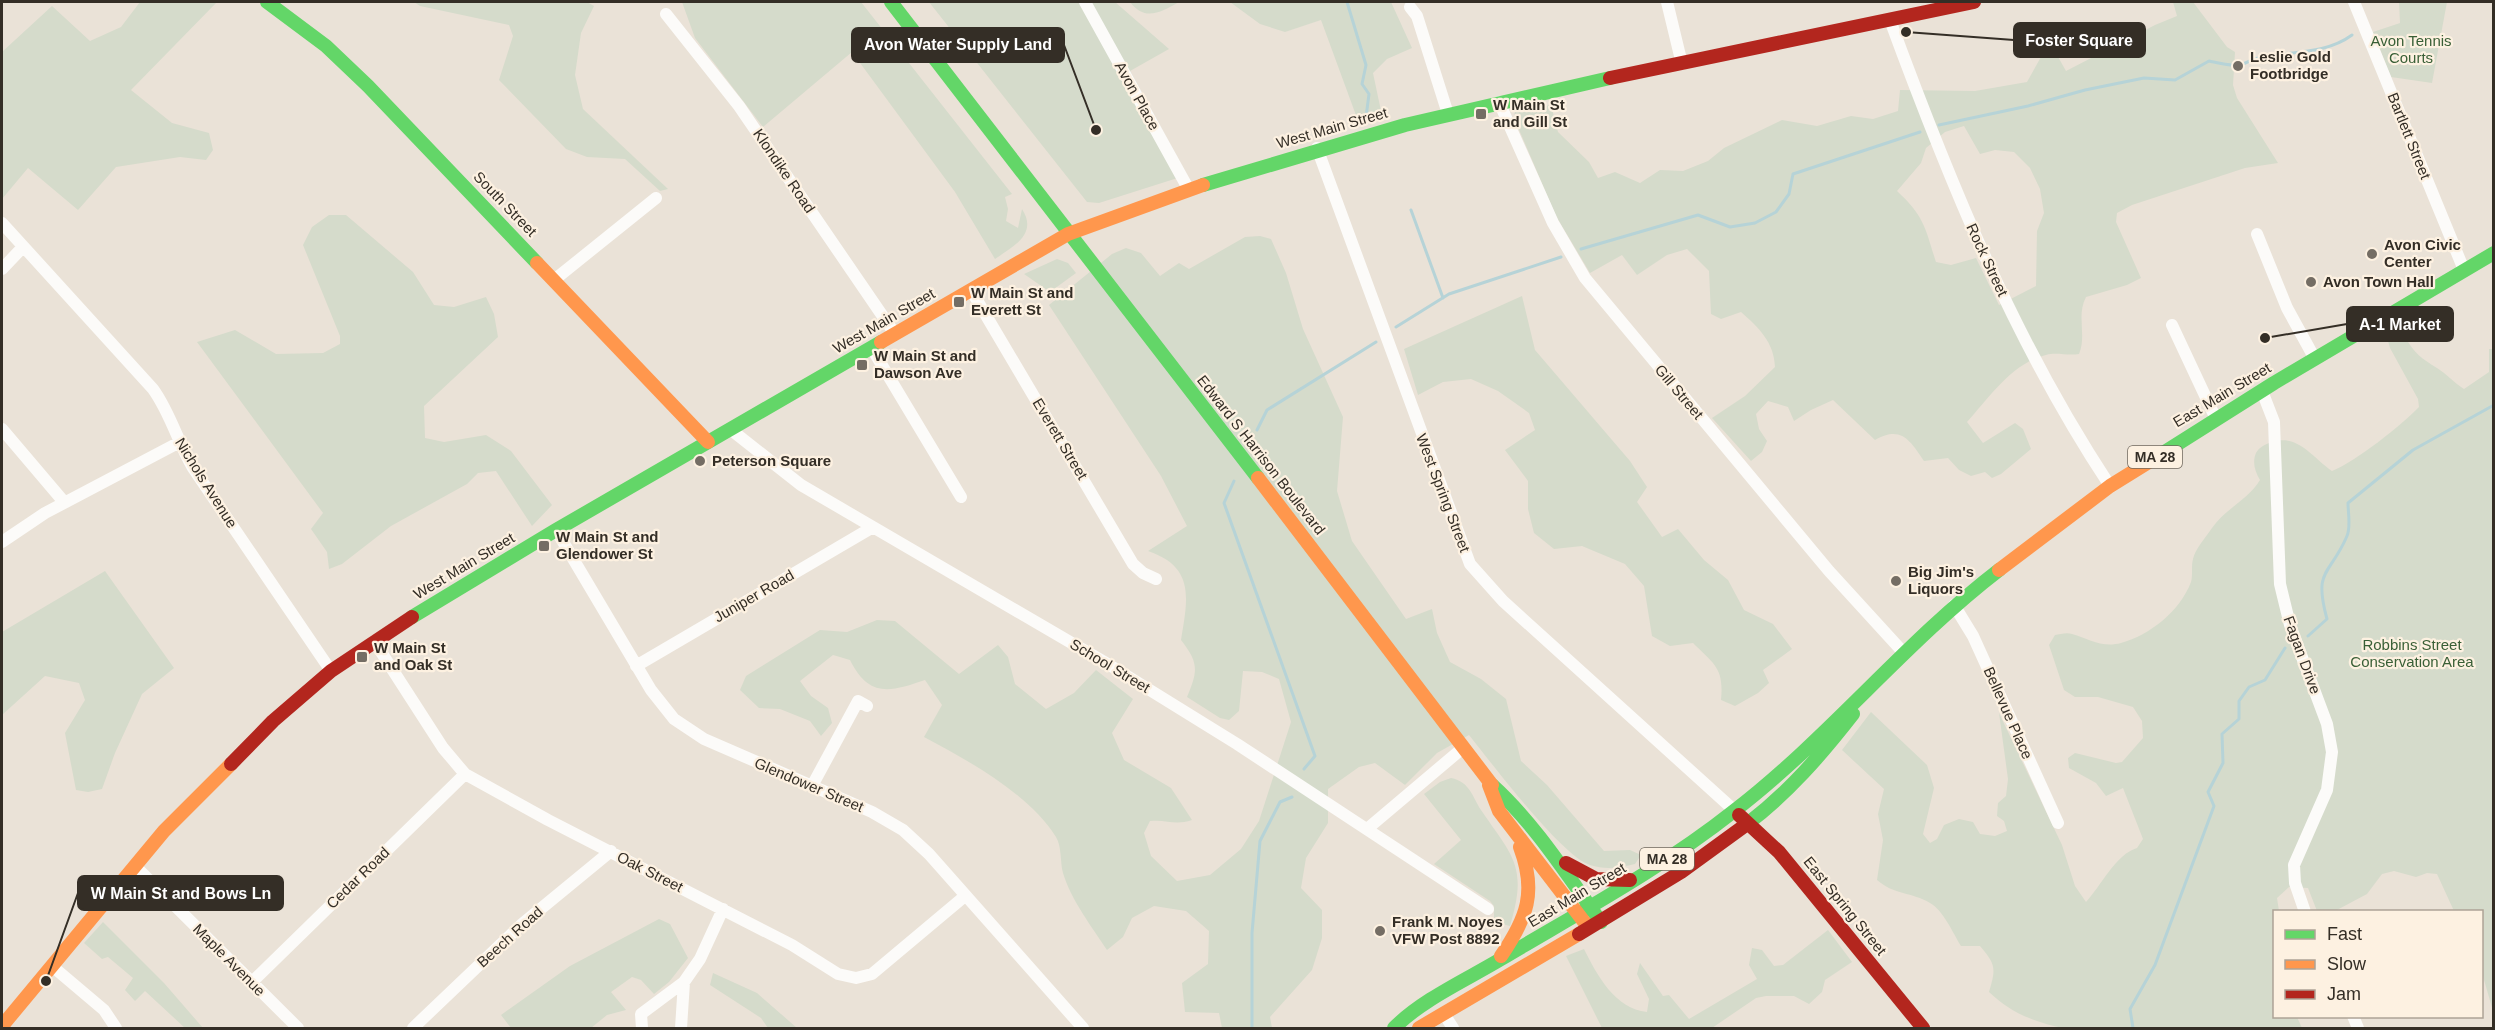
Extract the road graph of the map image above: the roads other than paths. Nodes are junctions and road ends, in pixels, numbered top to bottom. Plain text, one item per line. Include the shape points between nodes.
1 (267, 2) edge
2 (891, 2) edge
3 (1085, 2) edge
4 (1666, 2) edge
5 (1974, 2) edge
6 (2354, 2) edge
7 (1410, 7) dead end
8 (666, 14) dead end
9 (1890, 20) junction
10 (1682, 64) junction
11 (1499, 102) junction
12 (1448, 114) junction
13 (1317, 148) junction
14 (1189, 190) junction
15 (656, 198) dead end
16 (2, 223) edge
17 (1068, 234) junction
18 (2257, 234) dead end
19 (24, 247) junction
20 (2493, 253) edge
21 (2, 269) edge
22 (2464, 270) junction
23 (554, 280) junction
24 (971, 290) junction
25 (2172, 325) dead end
26 (895, 334) junction
27 (871, 348) junction
28 (2315, 359) junction
29 (2262, 391) junction
30 (2216, 419) junction
31 (2, 429) edge
32 (730, 429) junction
33 (708, 442) junction
34 (178, 443) junction
35 (2110, 486) junction
36 (961, 497) dead end
37 (64, 502) junction
38 (873, 527) junction
39 (556, 530) junction
40 (2, 542) edge
41 (1156, 579) dead end
42 (1954, 605) junction
43 (374, 641) junction
44 (1903, 652) junction
45 (636, 666) junction
46 (331, 671) junction
47 (1875, 682) junction
48 (867, 706) dead end
49 (1464, 747) junction
50 (465, 774) junction
51 (1487, 780) junction
52 (812, 786) junction
53 (1499, 811) junction
54 (1735, 811) junction
55 (1749, 823) junction
56 (2058, 823) dead end
57 (1367, 829) junction
58 (1541, 839) junction
59 (611, 851) junction
60 (135, 866) junction
61 (1636, 879) junction
62 (965, 896) junction
63 (1592, 905) junction
64 (723, 909) junction
65 (1488, 909) dead end
66 (2304, 910) edge
67 (1579, 913) junction
68 (1602, 922) junction
69 (1588, 929) junction
70 (1498, 960) junction
71 (52, 966) junction
72 (252, 982) junction
73 (684, 982) junction
74 (1444, 1014) junction
75 (2, 1026) edge
76 (116, 1029) edge
77 (298, 1029) edge
78 (414, 1029) edge
79 (642, 1029) edge
80 (681, 1029) edge
81 (1083, 1029) edge
82 (1394, 1029) edge
83 (1419, 1029) edge
84 (1454, 1029) edge
85 (1923, 1029) edge

1 - 23 main road, South Street via 348,65
2 - 17 main road, Edward S Harrison Boulevard
3 - 14 street, Avon Place
4 - 10 street
5 - 9 main road, West Main Street
6 - 22 street, Bartlett Street
7 - 12 street via 1417,16
8 - 26 street, Klondike Road via 739,106
9 - 10 main road, West Main Street
9 - 35 street, Rock Street via 1949,177 1993,275 2080,440
10 - 11 main road, West Main Street
11 - 12 main road, West Main Street
11 - 44 street, Gill Street via 1553,223 1592,287 1829,571
12 - 13 main road, West Main Street
13 - 14 main road, West Main Street
13 - 54 street, West Spring Street via 1456,530 1474,569 1503,601
14 - 17 main road, West Main Street
15 - 23 street
16 - 19 street, Nichols Avenue
17 - 24 main road, West Main Street
17 - 49 main road, Edward S Harrison Boulevard
18 - 28 street via 2287,308
19 - 21 street
19 - 34 street, Nichols Avenue via 153,388 165,404
20 - 22 main road, East Main Street / MA 28
22 - 28 main road, East Main Street / MA 28
23 - 33 main road, South Street
24 - 26 main road, West Main Street
24 - 41 street, Everett Street via 1133,564
25 - 30 street
26 - 27 main road, West Main Street
27 - 32 main road, West Main Street
27 - 36 street
28 - 29 main road, East Main Street / MA 28
29 - 30 main road, East Main Street / MA 28
29 - 66 street, Fagan Drive via 2274,422 2280,584 2290,625 2327,724 2332,752 2327,790 2294,865 2295,883
30 - 35 main road, East Main Street / MA 28
31 - 37 street
32 - 33 main road, West Main Street
32 - 38 street, School Street via 783,473
33 - 39 main road, West Main Street
34 - 37 street
34 - 46 street, Nichols Avenue
35 - 42 main road, East Main Street / MA 28
37 - 40 street
38 - 45 street, Juniper Road
38 - 57 street, School Street via 1111,666
39 - 43 main road, West Main Street
39 - 45 street, Glendower Street
42 - 44 main road, East Main Street / MA 28
42 - 56 street, Bellevue Place via 1973,636
43 - 46 main road, West Main Street
43 - 50 street, Oak Street via 442,748
44 - 47 main road, East Main Street / MA 28
45 - 52 street, Glendower Street via 662,706 688,730
46 - 60 main road, West Main Street via 237,756
47 - 54 main road, East Main Street / MA 28
47 - 55 main road, East Main Street / MA 28 via 1828,747
48 - 52 street via 858,701
49 - 51 main road, Edward S Harrison Boulevard
49 - 57 street
50 - 59 street, Oak Street
50 - 72 street, Cedar Road
51 - 53 main road, Edward S Harrison Boulevard
51 - 58 main road, Edward S Harrison Boulevard
52 - 62 street, Glendower Street via 903,830
53 - 67 main road, Edward S Harrison Boulevard
53 - 70 main road via 1524,856 1530,885 1524,922
54 - 55 main road, East Spring Street
54 - 61 main road, East Main Street / MA 28
55 - 68 main road, East Main Street / MA 28 via 1694,865
55 - 85 main road, East Spring Street via 1779,852
57 - 65 street, School Street
58 - 61 main road via 1570,866 1593,880 1611,883
58 - 63 main road, Edward S Harrison Boulevard
59 - 64 street, Oak Street
59 - 78 street, Beech Road via 521,925
60 - 71 main road, West Main Street
60 - 72 street, Maple Avenue
61 - 63 main road, East Main Street / MA 28
62 - 64 street, Oak Street via 882,967 856,978 838,974
62 - 81 street, Glendower Street
63 - 67 main road, East Main Street / MA 28
63 - 68 main road, Edward S Harrison Boulevard
64 - 73 street via 700,959
67 - 69 main road, Edward S Harrison Boulevard
67 - 70 main road, East Main Street / MA 28
68 - 69 main road, East Main Street / MA 28
69 - 74 main road, East Main Street / MA 28
70 - 82 main road, East Main Street / MA 28
71 - 75 main road, West Main Street
71 - 76 street via 104,1010
72 - 77 street, Maple Avenue
73 - 79 street via 641,1014
73 - 80 street
74 - 83 main road, East Main Street / MA 28
74 - 84 street

